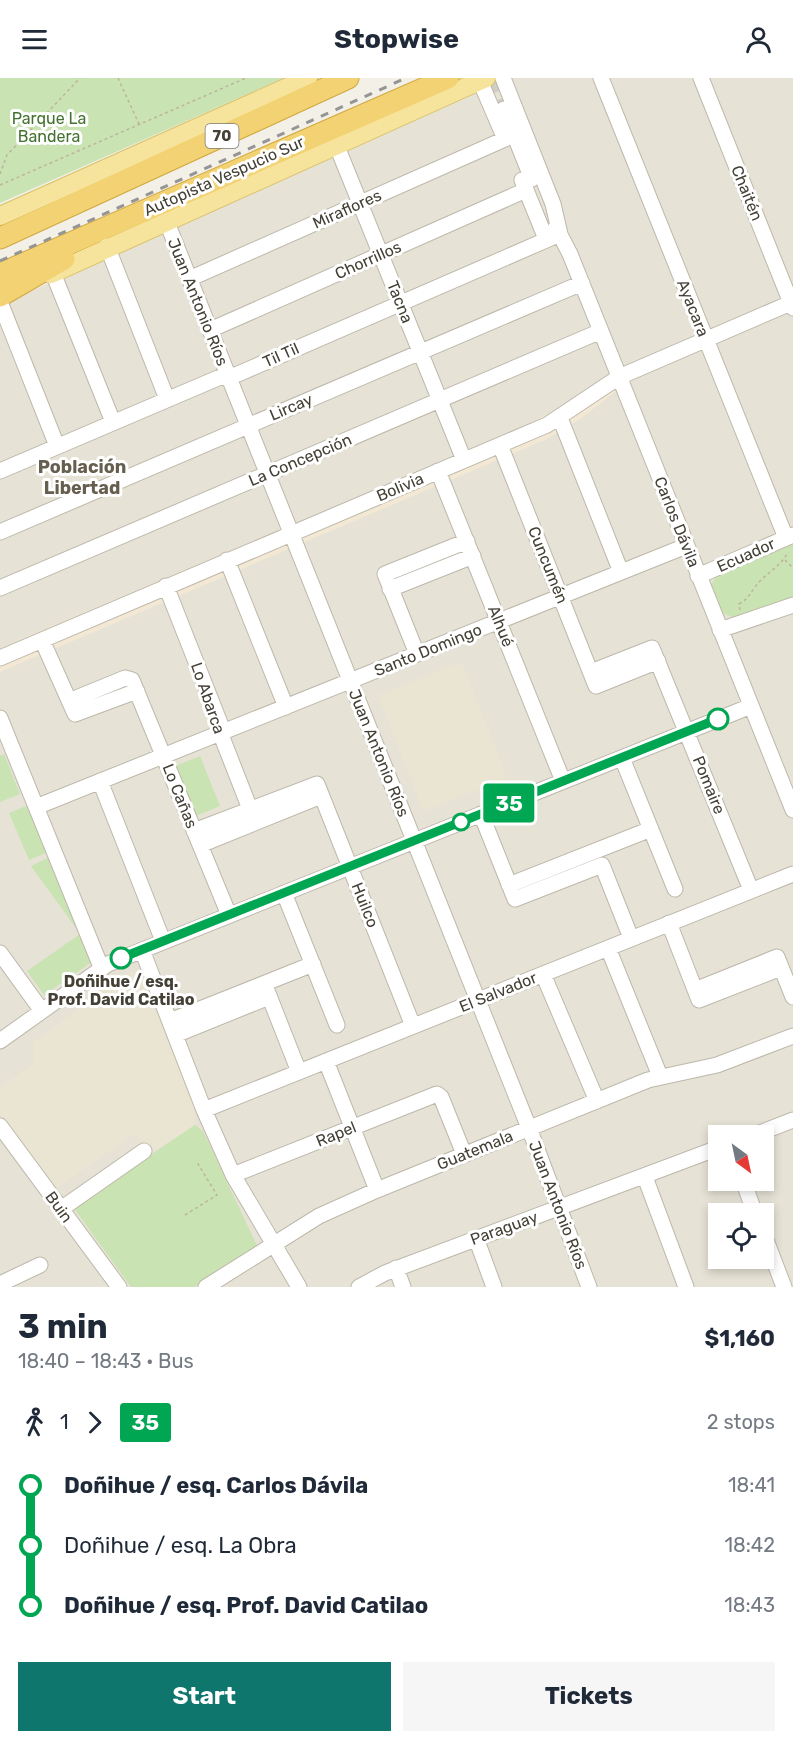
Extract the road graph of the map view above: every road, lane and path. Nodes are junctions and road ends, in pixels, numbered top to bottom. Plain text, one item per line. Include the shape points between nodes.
1 (80, 78) edge
2 (118, 78) edge
3 (246, 78) edge
4 (308, 78) edge
5 (348, 78) edge
6 (448, 78) edge
7 (503, 78) edge
8 (600, 78) edge
9 (701, 78) edge
10 (483, 79) edge
11 (504, 109) tunnel mouth
12 (139, 125) junction
13 (505, 139) junction
14 (336, 144) junction
15 (0, 174) edge
16 (0, 185) edge
17 (526, 189) junction
18 (96, 195) junction
19 (360, 203) junction
20 (165, 211) junction
21 (0, 216) edge
22 (0, 227) edge
23 (553, 236) junction
24 (0, 238) edge
25 (107, 246) junction
26 (381, 254) junction
27 (53, 273) junction
28 (0, 274) edge
29 (189, 279) junction
30 (582, 283) junction
31 (0, 296) edge
32 (0, 302) edge
33 (401, 303) junction
34 (792, 304) edge
35 (210, 330) junction
36 (601, 332) junction
37 (706, 339) junction
38 (420, 352) junction
39 (228, 376) junction
40 (619, 377) junction
41 (167, 399) junction
42 (440, 400) junction
43 (560, 418) junction
44 (113, 422) junction
45 (248, 426) junction
46 (500, 445) junction
47 (57, 446) junction
48 (464, 460) junction
49 (1, 468) edge
50 (438, 471) junction
51 (267, 474) junction
52 (0, 532) edge
53 (291, 533) junction
54 (790, 541) edge
55 (686, 546) junction
56 (470, 549) junction
57 (785, 559) junction
58 (227, 561) junction
59 (793, 568) edge
60 (621, 572) junction
61 (698, 576) junction
62 (166, 586) junction
63 (0, 588) edge
64 (390, 589) junction
65 (560, 597) junction
66 (793, 606) edge
67 (752, 620) junction
68 (499, 621) junction
69 (720, 630) junction
70 (42, 640) junction
71 (2, 653) edge
72 (417, 654) junction
73 (655, 655) joint
74 (350, 681) junction
75 (286, 706) junction
76 (751, 706) junction
77 (0, 717) edge
78 (222, 732) junction
79 (687, 732) junction
80 (6, 752) edge
81 (163, 756) junction
82 (622, 758) junction
83 (100, 781) junction
84 (564, 781) junction
85 (318, 790) junction
86 (36, 807) junction
87 (250, 809) junction
88 (793, 810) edge
89 (481, 814) junction
90 (651, 829) junction
91 (197, 838) junction
92 (414, 841) junction
93 (350, 867) junction
94 (793, 873) edge
95 (675, 889) dead end
96 (751, 890) junction
97 (512, 892) junction
98 (284, 893) junction
99 (228, 915) junction
100 (669, 923) junction
101 (631, 938) junction
102 (163, 941) junction
103 (608, 948) junction
104 (142, 950) junction
105 (0, 953) edge
106 (313, 964) junction
107 (101, 968) junction
108 (543, 974) junction
109 (267, 990) junction
110 (793, 997) edge
111 (478, 1000) junction
112 (42, 1011) junction
113 (337, 1024) dead end
114 (413, 1026) junction
115 (172, 1028) junction
116 (793, 1036) edge
117 (0, 1041) edge
118 (326, 1061) junction
119 (299, 1072) junction
120 (660, 1076) junction
121 (597, 1101) junction
122 (204, 1110) junction
123 (793, 1120) edge
124 (0, 1126) edge
125 (352, 1127) junction
126 (774, 1127) edge
127 (529, 1128) junction
128 (144, 1151) dead end
129 (708, 1152) edge
130 (464, 1154) junction
131 (200, 1162) dead end
132 (233, 1174) junction
133 (645, 1177) junction
134 (377, 1190) junction
135 (560, 1207) junction
136 (61, 1209) junction
137 (185, 1215) dead end
138 (476, 1238) junction
139 (273, 1244) junction
140 (774, 1261) edge
141 (40, 1265) dead end
142 (396, 1268) junction
143 (0, 1284) edge
144 (119, 1287) edge
145 (206, 1287) edge
146 (299, 1287) edge
147 (359, 1287) edge
148 (403, 1287) edge
149 (494, 1287) edge
150 (590, 1287) edge
151 (686, 1287) edge
152 (784, 1287) edge

1 - 15 path via 7,155
2 - 12 path
3 - 12 path
4 - 21 main road
5 - 18 highway, 70
6 - 20 highway, Autopista Vespucio Sur / 70
7 - 23 street, Carlos Dávila via 556,210
8 - 37 street, Ayacara
9 - 34 street, Chaitén
10 - 13 street, Carlos Dávila
10 - 14 main road
11 - 23 street, Carlos Dávila
12 - 16 path
13 - 17 street, Carlos Dávila
13 - 19 street, Miraflores
14 - 19 street, Tacna
14 - 20 main road
17 - 23 street, Carlos Dávila
17 - 26 street, Chorrillos
18 - 22 highway
18 - 24 highway, 70
19 - 26 street, Tacna
19 - 29 street, Miraflores
20 - 25 main road
20 - 28 highway, Autopista Vespucio Sur / 70
20 - 29 street, Juan Antonio Ríos
20 - 31 highway
23 - 30 street, Carlos Dávila
23 - 33 street, Til Til
25 - 27 main road
25 - 41 street
26 - 33 street, Tacna
26 - 35 street, Chorrillos
27 - 31 main road
27 - 44 street
29 - 35 street, Juan Antonio Ríos
30 - 36 street, Carlos Dávila
30 - 38 street, Lircay
32 - 47 street
33 - 38 street, Tacna
33 - 39 street, Til Til
34 - 37 street, Bolivia
35 - 39 street, Juan Antonio Ríos
36 - 40 street, Carlos Dávila
36 - 42 street, La Concepción
37 - 40 street, Bolivia
37 - 54 street, Ayacara
38 - 42 street, Tacna
38 - 45 street, Lircay
39 - 41 street, Til Til
39 - 45 street, Juan Antonio Ríos
40 - 43 street, Bolivia
40 - 55 street, Carlos Dávila
41 - 44 street, Til Til
42 - 48 street, Tacna
42 - 51 street, La Concepción
43 - 46 street, Bolivia
43 - 60 street
44 - 47 street, Til Til
45 - 51 street, Juan Antonio Ríos
45 - 52 street, Lircay
46 - 48 street, Bolivia
46 - 65 street, Cuncumén
47 - 49 street, Til Til
48 - 50 street, Bolivia
50 - 53 street, Bolivia
50 - 56 street, Alhué
51 - 53 street, Juan Antonio Ríos
51 - 63 street, La Concepción
53 - 58 street, Bolivia
53 - 74 street, Juan Antonio Ríos
54 - 57 path
54 - 61 street, Ecuador
55 - 60 street, Santo Domingo
55 - 61 street, Carlos Dávila
56 - 64 street
56 - 64 street via 385,574
56 - 68 street, Alhué
57 - 59 path
57 - 67 path via 739,604 741,613
58 - 62 street, Bolivia
58 - 75 street
60 - 65 street, Santo Domingo
61 - 69 street, Carlos Dávila
62 - 70 street, Bolivia
62 - 78 street, Lo Abarca
64 - 72 street
65 - 68 street, Santo Domingo
65 - 73 street, Cuncumén via 593,679
66 - 67 street
67 - 69 street
68 - 72 street, Santo Domingo
68 - 84 street, Alhué
69 - 76 street, Carlos Dávila
70 - 71 street, Bolivia
70 - 81 street, Lo Cañas via 72,707 133,685
72 - 74 street, Santo Domingo
73 - 79 street, Pomaire
74 - 75 street, Santo Domingo
74 - 92 street, Juan Antonio Ríos
75 - 78 street, Santo Domingo
76 - 79 street
76 - 88 street, Carlos Dávila
77 - 80 street
78 - 81 street, Santo Domingo
78 - 87 street, Lo Abarca
79 - 82 street
79 - 96 street, Pomaire
80 - 86 street
81 - 83 street, Santo Domingo
81 - 91 street, Lo Cañas
82 - 84 street
82 - 90 street
83 - 86 street, Santo Domingo
83 - 102 street
84 - 89 street
85 - 87 street
85 - 91 street
85 - 93 street, Huilco
86 - 107 street
87 - 91 street
89 - 92 street
89 - 97 street
90 - 95 street
90 - 97 street
91 - 99 street, Lo Cañas
92 - 93 street
92 - 111 street, Juan Antonio Ríos
93 - 98 street
93 - 114 street, Huilco
94 - 96 street, El Salvador
96 - 100 street, El Salvador
97 - 101 street via 602,865
98 - 99 street
98 - 106 street
99 - 102 street
100 - 101 street, El Salvador
100 - 110 street via 697,995 779,962
101 - 103 street, El Salvador
102 - 104 street
103 - 108 street, El Salvador
103 - 120 street
104 - 107 street
104 - 115 street
105 - 112 street
106 - 109 street
106 - 113 street
107 - 112 street
108 - 111 street, El Salvador
108 - 121 street
109 - 115 street
109 - 119 street
111 - 114 street, El Salvador
111 - 127 street, Juan Antonio Ríos
112 - 117 street
114 - 118 street, El Salvador
115 - 122 street
116 - 120 street, Guatemala via 717,1065
118 - 119 street, El Salvador
118 - 125 street
119 - 122 street, El Salvador
120 - 121 street, Guatemala
121 - 127 street, Guatemala
122 - 132 street
123 - 126 street
124 - 136 street, Buin
125 - 130 street, Rapel via 439,1094
125 - 132 street, Rapel
125 - 134 street
127 - 130 street, Guatemala
127 - 135 street, Juan Antonio Ríos
128 - 136 street
129 - 133 street, Paraguay
130 - 134 street, Guatemala
131 - 137 path via 218,1195
132 - 139 street
133 - 135 street, Paraguay
133 - 151 street
134 - 139 street, Guatemala via 332,1209
135 - 138 street, Paraguay
135 - 150 street, Juan Antonio Ríos
136 - 144 street, Buin
138 - 142 street, Paraguay
138 - 149 street
139 - 145 street, Guatemala
139 - 146 street
140 - 152 street
141 - 143 street
142 - 147 street, Paraguay
142 - 148 street

